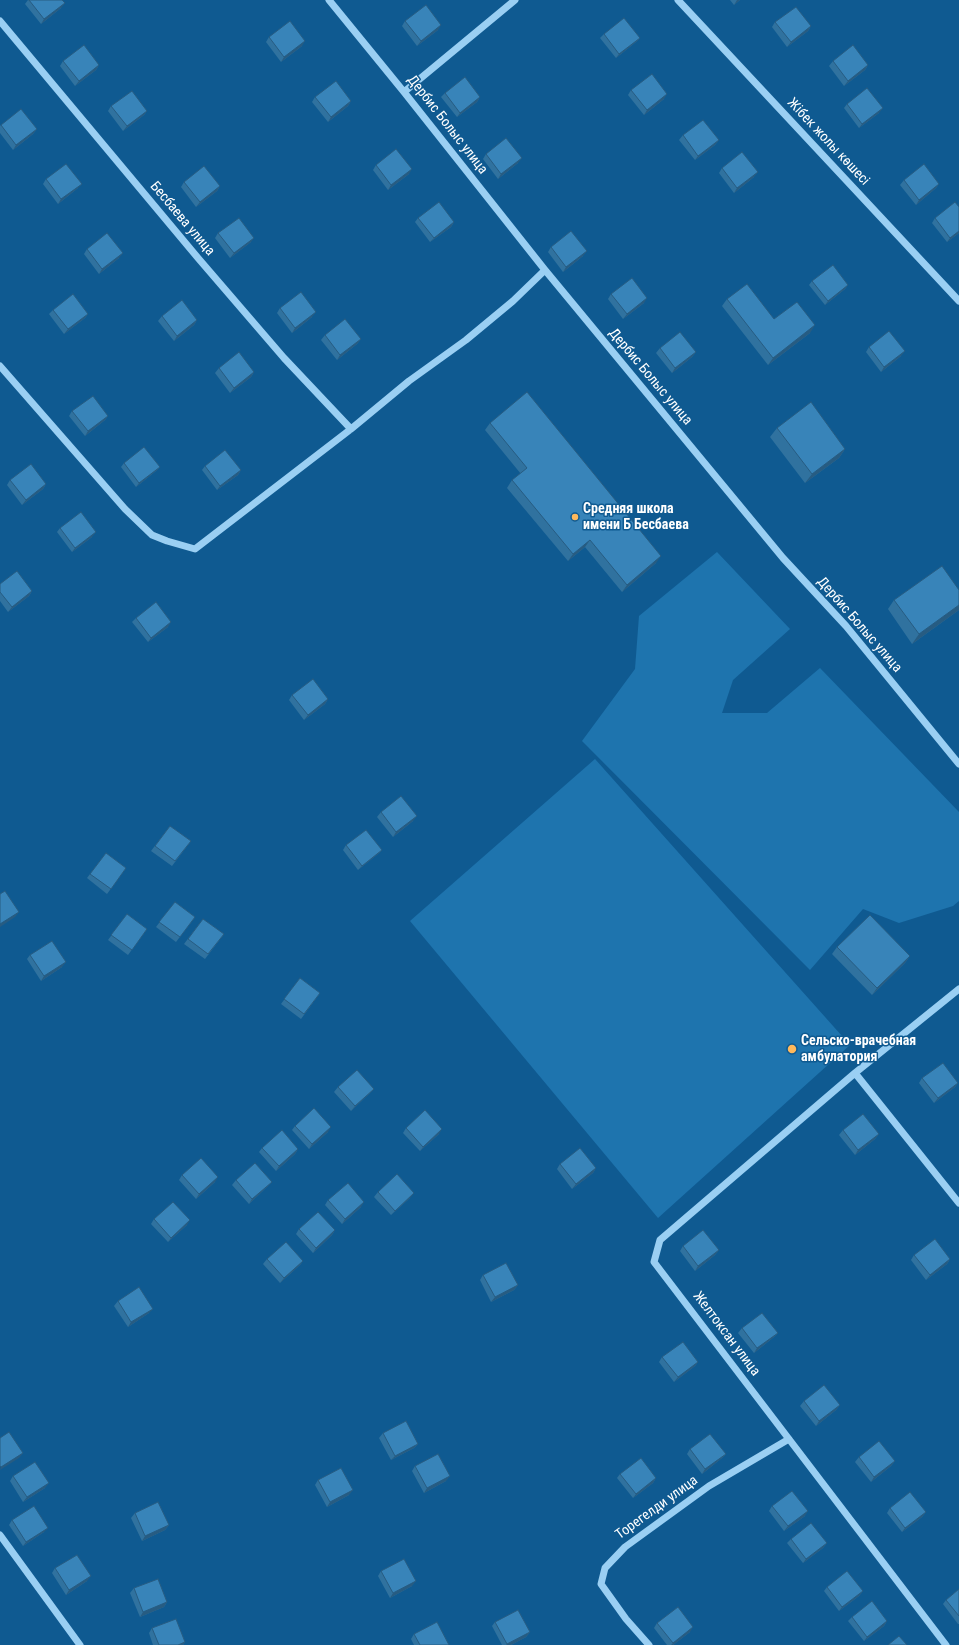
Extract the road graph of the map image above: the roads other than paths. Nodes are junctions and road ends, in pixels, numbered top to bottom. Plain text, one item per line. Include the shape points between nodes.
1 (329, 0) edge
2 (515, 0) edge
3 (678, 0) edge
4 (0, 21) edge
5 (404, 92) junction
6 (544, 270) junction
7 (959, 301) edge
8 (0, 366) edge
9 (350, 429) junction
10 (959, 764) edge
11 (959, 988) edge
12 (855, 1073) junction
13 (959, 1204) edge
14 (789, 1439) junction
15 (0, 1535) edge
16 (80, 1645) edge
17 (649, 1645) edge
18 (946, 1645) edge

1 - 5 street, Дербис Болыс улица
2 - 5 street
3 - 7 street, Жібек жолы көшесі
4 - 9 street, Бесбаева улица via 198,258 284,358
5 - 6 street, Дербис Болыс улица
6 - 9 street via 472,335 409,381
6 - 10 street, Дербис Болыс улица via 783,558 846,626
8 - 9 street via 125,509 152,535 167,542 195,549
11 - 12 street
12 - 13 street
12 - 14 street, Желтоксан улица via 660,1240 654,1262
14 - 17 street, Торегелди улица via 709,1486 625,1547 605,1568 601,1584
14 - 18 street, Желтоксан улица
15 - 16 street

